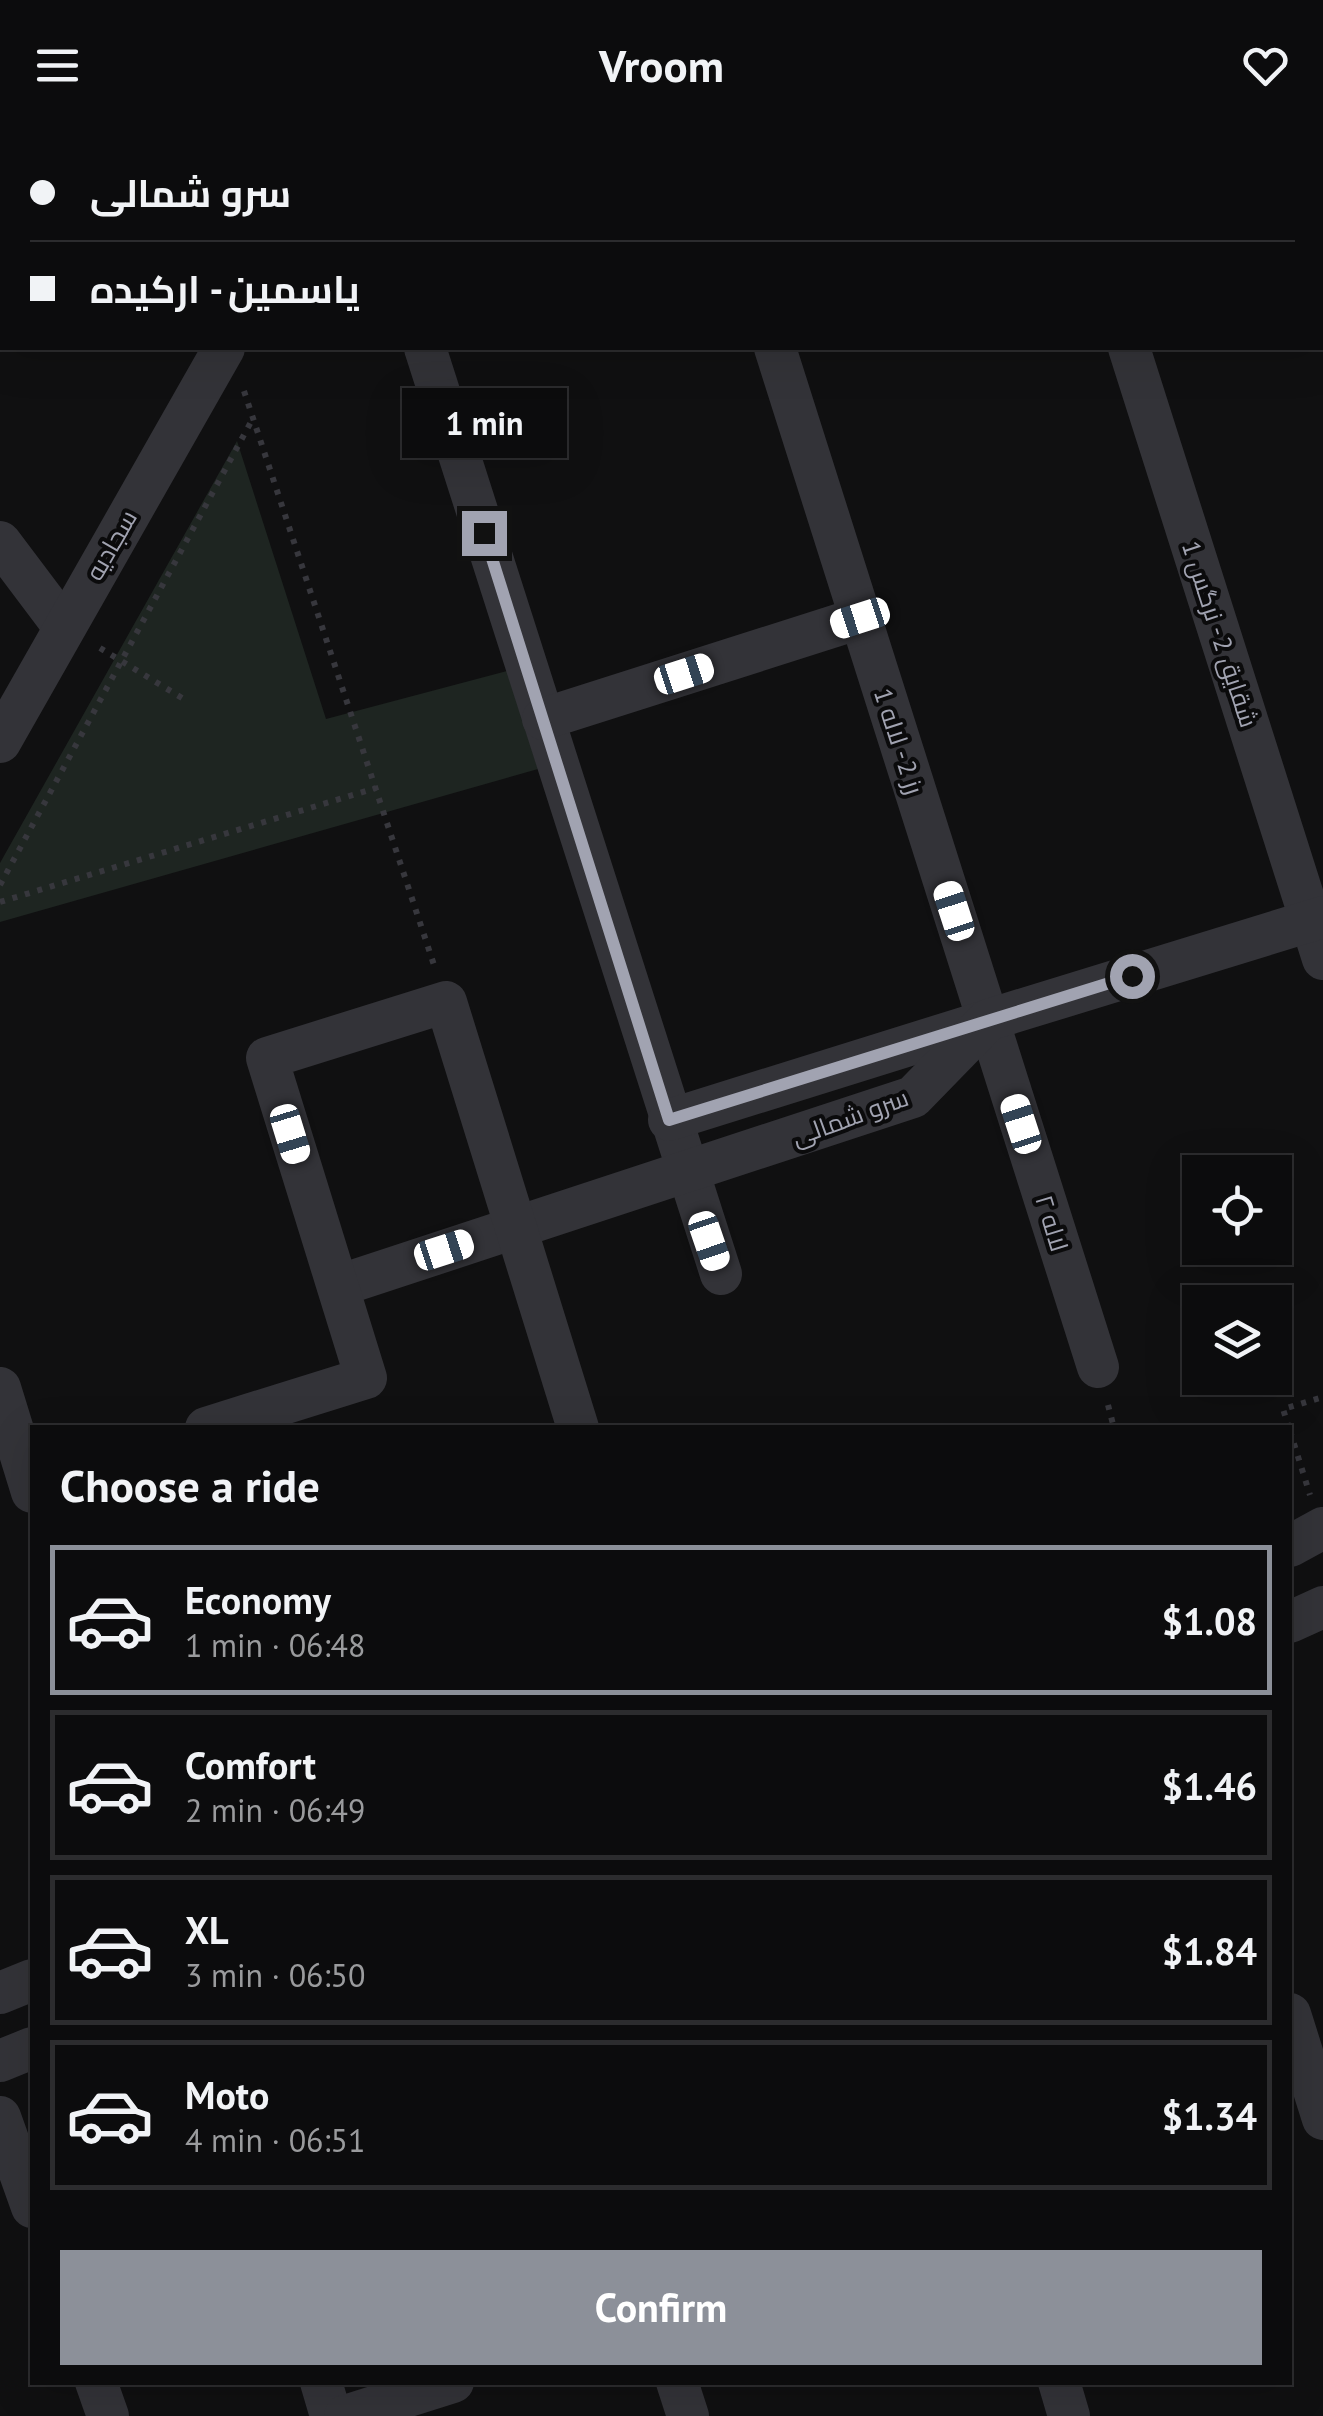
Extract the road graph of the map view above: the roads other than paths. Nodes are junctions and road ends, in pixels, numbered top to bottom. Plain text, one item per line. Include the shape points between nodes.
1 (426, 350) edge
2 (776, 350) edge
3 (1130, 350) edge
4 (232, 365) edge
5 (0, 542) edge
6 (860, 618) junction
7 (64, 627) junction
8 (542, 719) junction
9 (0, 742) edge
10 (1319, 932) edge
11 (988, 1020) junction
12 (669, 1120) junction
13 (686, 1174) junction
14 (516, 1227) junction
15 (721, 1274) dead end
16 (338, 1286) junction
17 (1098, 1367) dead end
18 (0, 1388) edge
19 (216, 1425) edge
20 (577, 1425) edge
21 (24, 1487) edge
22 (30, 1981) edge
23 (0, 1993) edge
24 (1292, 2023) edge
25 (30, 2049) edge
26 (0, 2061) edge
27 (0, 2117) edge
28 (1314, 2117) edge
29 (30, 2201) edge
30 (97, 2385) edge
31 (322, 2385) edge
32 (443, 2385) edge
33 (678, 2385) edge
34 (1060, 2385) edge
35 (108, 2416) edge
36 (331, 2416) edge
37 (344, 2416) edge
38 (688, 2416) edge
39 (1069, 2416) edge

1 - 8 street
2 - 6 street, رز 2 - لاله 1
3 - 10 street, شقایق 2 - نرگس 1
4 - 7 street, سجادیه
5 - 7 street
6 - 8 street
6 - 11 street, رز 2 - لاله 1
7 - 9 street, سجادیه
8 - 12 street
10 - 11 street, سرو شمالی
11 - 12 street, سرو شمالی
11 - 13 street, سرو شمالی via 914,1097
11 - 17 street, لاله ۲
12 - 13 street
13 - 14 street, سرو شمالی
13 - 15 street
14 - 16 street, سرو شمالی
14 - 16 street via 446,1002 267,1058
14 - 20 street
16 - 19 street via 366,1378
18 - 21 street
22 - 23 street
24 - 28 street
25 - 26 street
27 - 29 street
30 - 35 street
31 - 36 street
32 - 37 street
33 - 38 street
34 - 39 street

